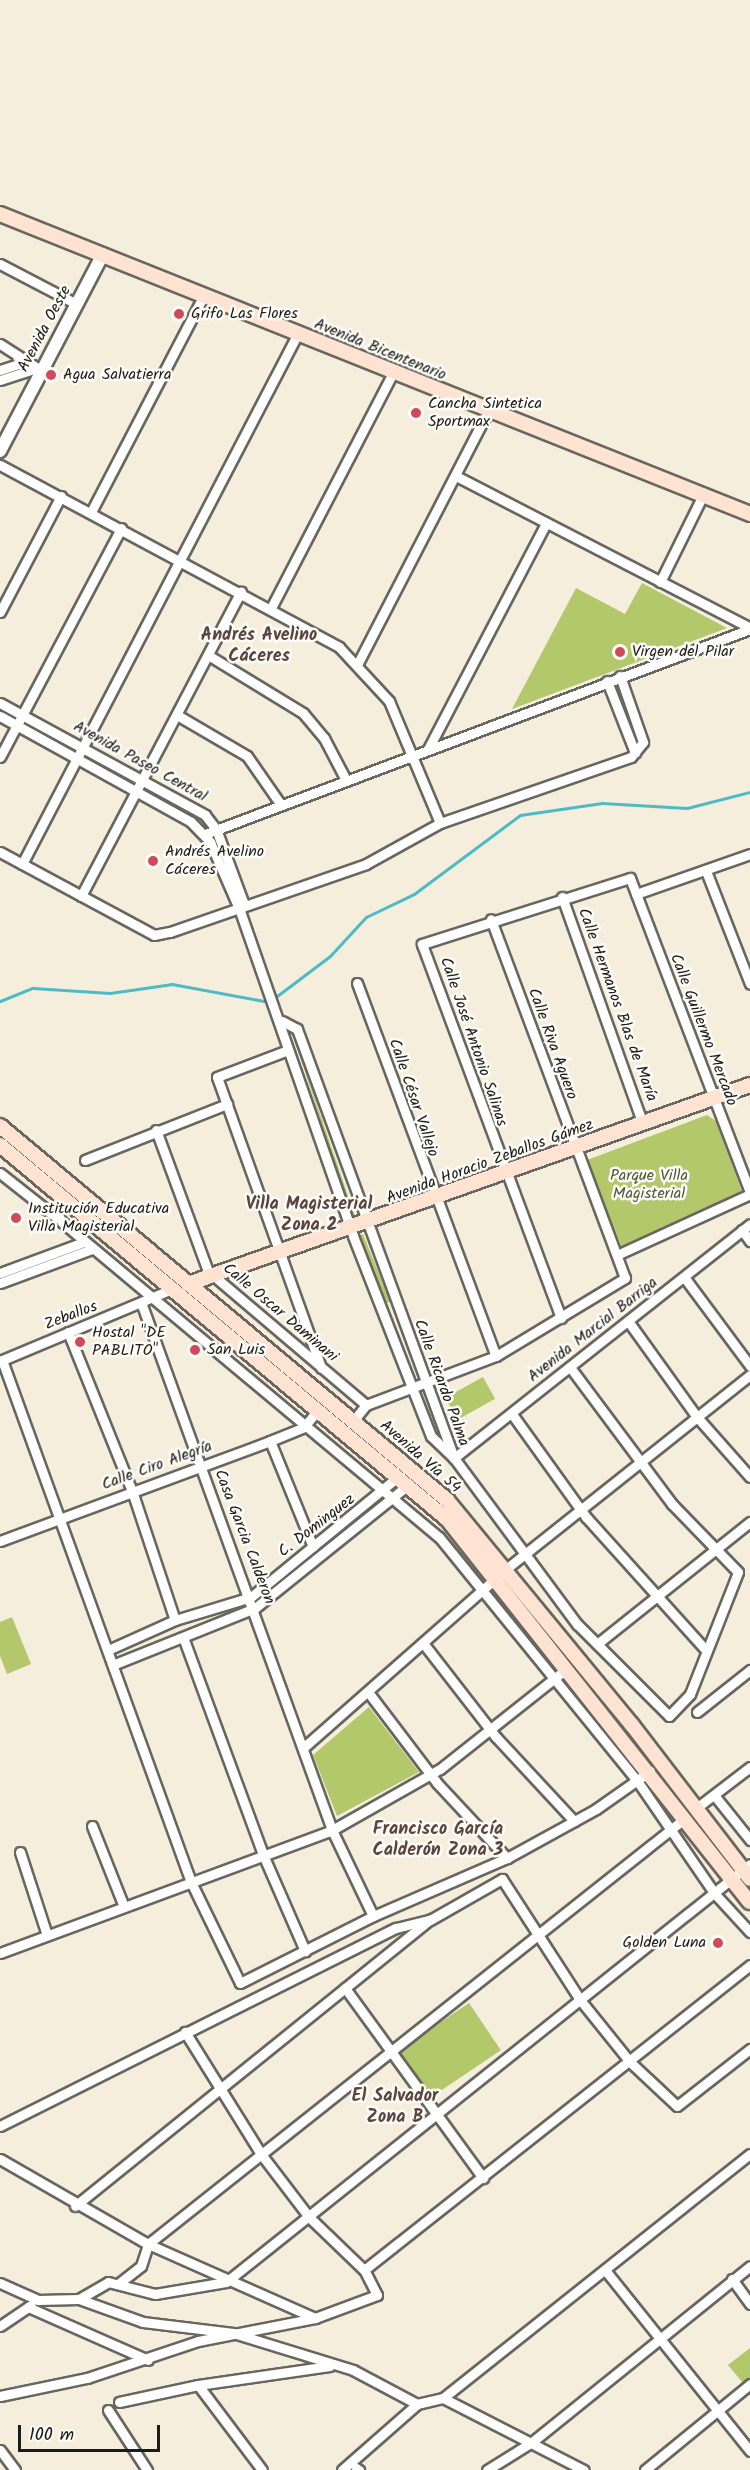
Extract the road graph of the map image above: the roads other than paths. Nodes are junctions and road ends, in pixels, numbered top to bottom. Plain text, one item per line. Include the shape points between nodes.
1 (0, 214) edge
2 (103, 254) junction
3 (0, 264) edge
4 (204, 295) junction
5 (77, 304) junction
6 (297, 335) junction
7 (0, 344) edge
8 (28, 361) junction
9 (0, 369) edge
10 (39, 369) junction
11 (393, 373) junction
12 (0, 380) edge
13 (488, 411) junction
14 (0, 451) edge
15 (0, 465) edge
16 (456, 476) junction
17 (703, 495) junction
18 (61, 496) junction
19 (91, 512) junction
20 (750, 514) edge
21 (546, 523) junction
22 (121, 528) junction
23 (181, 560) junction
24 (660, 582) junction
25 (241, 591) junction
26 (271, 608) junction
27 (0, 612) edge
28 (750, 629) edge
29 (208, 655) junction
30 (358, 663) junction
31 (620, 676) junction
32 (607, 681) junction
33 (0, 703) edge
34 (22, 715) junction
35 (177, 715) junction
36 (0, 716) edge
37 (17, 725) junction
38 (84, 746) junction
39 (428, 749) junction
40 (635, 753) junction
41 (414, 754) junction
42 (0, 757) edge
43 (78, 757) junction
44 (144, 778) junction
45 (346, 780) junction
46 (138, 789) junction
47 (281, 805) junction
48 (440, 823) junction
49 (216, 829) junction
50 (206, 834) junction
51 (0, 852) edge
52 (750, 854) edge
53 (22, 864) junction
54 (706, 871) junction
55 (636, 894) junction
56 (81, 896) junction
57 (562, 897) junction
58 (240, 911) junction
59 (491, 919) junction
60 (357, 983) dead end
61 (750, 984) edge
62 (282, 1021) junction
63 (288, 1050) junction
64 (750, 1085) edge
65 (713, 1100) junction
66 (227, 1104) junction
67 (643, 1124) junction
68 (0, 1126) edge
69 (156, 1130) junction
70 (0, 1144) edge
71 (574, 1150) junction
72 (85, 1160) dead end
73 (746, 1171) edge
74 (0, 1173) edge
75 (504, 1175) junction
76 (750, 1193) edge
77 (61, 1194) junction
78 (434, 1200) junction
79 (62, 1222) junction
80 (750, 1224) edge
81 (357, 1226) junction
82 (742, 1230) junction
83 (750, 1241) edge
84 (84, 1242) junction
85 (92, 1249) junction
86 (280, 1254) junction
87 (619, 1254) junction
88 (0, 1273) edge
89 (684, 1276) junction
90 (214, 1277) junction
91 (0, 1283) edge
92 (188, 1284) junction
93 (172, 1289) junction
94 (153, 1301) junction
95 (142, 1305) junction
96 (561, 1318) junction
97 (628, 1321) junction
98 (68, 1332) junction
99 (496, 1356) junction
100 (1, 1361) edge
101 (570, 1366) junction
102 (750, 1366) edge
103 (321, 1368) junction
104 (750, 1375) edge
105 (424, 1383) junction
106 (411, 1388) junction
107 (366, 1405) junction
108 (316, 1411) junction
109 (512, 1414) junction
110 (697, 1417) junction
111 (353, 1421) junction
112 (304, 1427) junction
113 (270, 1441) junction
114 (454, 1458) junction
115 (638, 1463) junction
116 (201, 1466) junction
117 (750, 1477) edge
118 (404, 1480) junction
119 (132, 1491) junction
120 (385, 1491) junction
121 (395, 1499) junction
122 (581, 1510) junction
123 (63, 1516) junction
124 (750, 1522) edge
125 (0, 1541) edge
126 (314, 1547) junction
127 (718, 1547) junction
128 (522, 1556) junction
129 (506, 1569) junction
130 (494, 1579) junction
131 (481, 1590) junction
132 (657, 1596) junction
133 (251, 1597) junction
134 (255, 1608) junction
135 (176, 1620) junction
136 (183, 1636) junction
137 (423, 1643) junction
138 (597, 1644) junction
139 (705, 1649) junction
140 (108, 1650) junction
141 (115, 1664) junction
142 (566, 1669) junction
143 (750, 1671) edge
144 (553, 1679) junction
145 (368, 1692) junction
146 (697, 1712) dead end
147 (490, 1730) junction
148 (303, 1748) junction
149 (750, 1767) edge
150 (650, 1772) junction
151 (431, 1775) junction
152 (638, 1782) junction
153 (714, 1795) junction
154 (695, 1809) junction
155 (684, 1819) junction
156 (574, 1821) junction
157 (92, 1826) dead end
158 (332, 1830) junction
159 (668, 1830) junction
160 (750, 1840) edge
161 (20, 1852) dead end
162 (264, 1857) junction
163 (507, 1858) junction
164 (747, 1871) edge
165 (731, 1881) junction
166 (191, 1882) junction
167 (715, 1894) junction
168 (750, 1902) edge
169 (124, 1907) junction
170 (373, 1916) junction
171 (430, 1920) junction
172 (750, 1932) edge
173 (538, 1933) junction
174 (47, 1935) junction
175 (305, 1951) junction
176 (0, 1953) edge
177 (750, 1965) edge
178 (345, 1988) junction
179 (580, 2001) junction
180 (185, 2032) junction
181 (750, 2049) edge
182 (389, 2052) junction
183 (630, 2062) junction
184 (219, 2090) junction
185 (435, 2117) junction
186 (0, 2126) edge
187 (261, 2154) junction
188 (749, 2156) edge
189 (0, 2159) edge
190 (483, 2178) junction
191 (75, 2206) junction
192 (309, 2217) junction
193 (148, 2244) junction
194 (750, 2266) edge
195 (364, 2270) junction
196 (605, 2270) junction
197 (732, 2279) junction
198 (226, 2282) junction
199 (0, 2283) edge
200 (118, 2284) junction
201 (79, 2299) junction
202 (38, 2300) junction
203 (750, 2304) edge
204 (28, 2307) junction
205 (315, 2318) junction
206 (0, 2326) edge
207 (233, 2333) junction
208 (662, 2340) junction
209 (148, 2360) junction
210 (336, 2365) junction
211 (750, 2384) edge
212 (198, 2385) junction
213 (0, 2396) edge
214 (442, 2398) junction
215 (119, 2402) dead end
216 (417, 2404) junction
217 (108, 2410) dead end
218 (720, 2413) junction
219 (532, 2442) junction
220 (0, 2450) edge
221 (750, 2451) edge
222 (364, 2455) junction
223 (356, 2469) edge
224 (15, 2470) edge
225 (147, 2470) edge
226 (262, 2470) edge
227 (342, 2470) edge
228 (487, 2470) edge
229 (584, 2470) edge
230 (645, 2470) edge

1 - 2 main road, Avenida Bicentenario
2 - 4 main road, Avenida Bicentenario
2 - 5 street, Avenida Oeste
3 - 5 street
4 - 6 main road, Avenida Bicentenario
4 - 19 street
5 - 10 street, Avenida Oeste
6 - 11 main road, Avenida Bicentenario
6 - 23 street
7 - 8 street
8 - 9 street
8 - 10 street
10 - 12 street
10 - 14 street, Avenida Oeste
11 - 13 main road, Avenida Bicentenario
11 - 26 street
13 - 16 street
13 - 17 main road, Avenida Bicentenario
15 - 18 street
16 - 21 street
16 - 30 street
17 - 20 main road, Avenida Bicentenario
17 - 24 street
18 - 19 street
18 - 27 street
19 - 22 street
21 - 24 street
21 - 39 street
22 - 23 street
22 - 34 street
23 - 25 street
23 - 38 street
24 - 28 street
25 - 26 street
25 - 29 street
26 - 30 street
28 - 31 street
29 - 35 street
29 - 45 street via 303,713 324,738
30 - 41 street via 389,701
31 - 32 street
31 - 40 street via 643,742
32 - 39 street
32 - 40 street
33 - 34 street, Avenida Paseo Central
34 - 37 street
34 - 38 street, Avenida Paseo Central
35 - 44 street
35 - 47 street via 247,756
36 - 37 street, Avenida Paseo Central
37 - 42 street
37 - 43 street, Avenida Paseo Central
38 - 43 street
38 - 44 street, Avenida Paseo Central
39 - 41 street
40 - 48 street
41 - 45 street
41 - 48 street
43 - 46 street, Avenida Paseo Central
43 - 53 street
44 - 46 street
44 - 49 street, Avenida Paseo Central via 205,814
45 - 47 street
46 - 50 street, Avenida Paseo Central
46 - 56 street
47 - 49 street
48 - 58 street via 366,864
49 - 50 street
49 - 58 street, Avenida Paseo Central via 243,902
50 - 58 street
51 - 53 street
52 - 54 street
53 - 56 street
54 - 55 street
54 - 61 street
55 - 57 street, Calle Guillermo Mercado via 630,878
55 - 65 street, Calle Guillermo Mercado
56 - 58 street via 154,935
57 - 59 street
57 - 67 street, Calle Hermanos Blas de María
58 - 62 street via 269,1002
59 - 71 street, Calle Riva Aguero
59 - 75 street, Calle José Antonio Salinas via 422,944
60 - 78 street, Calle César Vallejo
62 - 63 street, Calle Ricardo Palma
62 - 81 street, Calle Ricardo Palma via 297,1029
63 - 66 street via 217,1077
63 - 81 street, Calle Ricardo Palma
64 - 65 main road, Avenida Horacio Zeballos Gámez
65 - 67 main road, Avenida Horacio Zeballos Gámez
65 - 73 street, Calle Guillermo Mercado
66 - 69 street
66 - 86 street
67 - 71 main road, Avenida Horacio Zeballos Gámez
68 - 92 main road, Avenida Vía 54
69 - 72 street
69 - 90 street, Calle Oscar Daminani
70 - 77 main road, Avenida Vía 54
71 - 75 main road, Avenida Horacio Zeballos Gámez
71 - 87 street, Calle Riva Aguero
73 - 76 street, Calle Guillermo Mercado
74 - 79 street
75 - 78 main road, Avenida Horacio Zeballos Gámez
75 - 96 street, Calle José Antonio Salinas
76 - 87 street
77 - 79 street via 55,1209
77 - 93 main road, Avenida Vía 54
78 - 81 main road, Avenida Horacio Zeballos Gámez
78 - 99 street, Calle César Vallejo
79 - 84 street
80 - 82 street, Avenida Marcial Barriga
81 - 86 main road, Avenida Horacio Zeballos Gámez
81 - 105 street, Calle Ricardo Palma
81 - 106 street, Calle Ricardo Palma
82 - 83 street
82 - 89 street, Avenida Marcial Barriga
84 - 85 street
84 - 88 street
85 - 91 street
85 - 94 street
86 - 90 main road, Avenida Horacio Zeballos Gámez
86 - 103 street
87 - 96 street, Calle Riva Aguero via 625,1278
89 - 97 street, Avenida Marcial Barriga
89 - 102 street
90 - 92 main road, Avenida Horacio Zeballos Gámez
90 - 103 street, Calle Oscar Daminani
92 - 93 street, Avenida Horacio Zeballos Gámez
92 - 111 main road, Avenida Vía 54
93 - 94 street, Zeballos
93 - 108 main road, Avenida Vía 54
94 - 95 street, Zeballos
94 - 112 street
95 - 98 street, Zeballos
95 - 116 street, Casa Garcia Calderon
96 - 99 street
97 - 101 street, Avenida Marcial Barriga
97 - 110 street
98 - 100 street, Zeballos
98 - 119 street
99 - 105 street
100 - 123 street
101 - 109 street, Avenida Marcial Barriga
101 - 115 street
103 - 107 street, Calle Oscar Daminani
104 - 110 street
105 - 106 street
105 - 114 street, Calle Ricardo Palma
106 - 107 street
106 - 114 street, Calle Ricardo Palma via 434,1442
107 - 111 street
108 - 112 street
108 - 118 main road, Avenida Vía 54
109 - 114 street, Avenida Marcial Barriga
109 - 122 street
110 - 115 street
110 - 117 street
111 - 129 main road, Avenida Vía 54 via 439,1492
112 - 113 street, Calle Ciro Alegría
112 - 120 street
113 - 116 street, Calle Ciro Alegría
113 - 126 street
114 - 128 street
115 - 122 street
115 - 127 street
116 - 119 street, Calle Ciro Alegría
116 - 133 street, Casa Garcia Calderon
118 - 120 street, C. Dominguez
118 - 121 street
118 - 130 main road, Avenida Vía 54 via 447,1519
119 - 123 street, Calle Ciro Alegría
119 - 135 street
120 - 121 street
120 - 126 street, C. Dominguez
121 - 131 street via 439,1537
121 - 134 street
122 - 128 street
122 - 132 street
123 - 125 street, Calle Ciro Alegría
123 - 140 street
124 - 127 street
126 - 133 street, C. Dominguez
127 - 132 street
127 - 139 street via 738,1572
128 - 129 street
128 - 138 street
129 - 130 street
129 - 154 main road, Avenida Vía 54
130 - 131 street
130 - 142 main road, Avenida Vía 54
131 - 137 street
131 - 144 street
132 - 138 street
132 - 139 street
133 - 134 street, Casa Garcia Calderon
133 - 135 street
134 - 136 street
134 - 148 street, Casa Garcia Calderon
135 - 140 street
136 - 141 street
136 - 162 street
137 - 145 street
137 - 147 street
138 - 139 street via 669,1716 690,1694
140 - 141 street
141 - 166 street
142 - 144 street
142 - 150 main road, Avenida Vía 54
143 - 146 street
144 - 147 street
144 - 152 street
145 - 148 street
145 - 151 street
147 - 151 street
147 - 156 street
148 - 158 street, Casa Garcia Calderon
149 - 153 street
150 - 152 street
150 - 155 main road, Avenida Vía 54
151 - 158 street
151 - 163 street
152 - 156 street
152 - 159 street
153 - 154 street
153 - 160 street
154 - 164 main road, Avenida Vía 54
155 - 159 street
155 - 165 main road, Avenida Vía 54
156 - 163 street
157 - 169 street
158 - 162 street
158 - 170 street, Casa Garcia Calderon
159 - 167 street
159 - 173 street
161 - 174 street
162 - 166 street
162 - 175 street
163 - 170 street
164 - 165 street
165 - 167 street
165 - 168 main road, Avenida Vía 54
166 - 169 street
166 - 175 street via 240,1983
167 - 172 street
167 - 179 street
169 - 174 street
170 - 175 street
171 - 173 street via 502,1879
171 - 178 street
171 - 180 street via 396,1928
173 - 179 street
173 - 182 street
174 - 176 street
177 - 183 street
178 - 182 street
178 - 184 street
179 - 183 street
179 - 185 street
180 - 184 street
180 - 186 street
181 - 183 street via 677,2106
182 - 185 street
182 - 187 street
183 - 190 street
184 - 187 street
184 - 191 street
185 - 190 street
185 - 192 street
187 - 192 street
187 - 193 street
188 - 196 street
189 - 191 street
190 - 195 street
191 - 193 street
192 - 195 street
192 - 198 street
193 - 198 street
193 - 200 street via 141,2266
194 - 197 street
195 - 205 street via 377,2288 373,2299
196 - 208 street
196 - 214 street
197 - 203 street
197 - 208 street
198 - 200 street via 155,2294
198 - 205 street
199 - 202 street
200 - 201 street via 95,2286
201 - 202 street
201 - 207 street via 143,2322
202 - 204 street
204 - 206 street
204 - 209 street
205 - 207 street
207 - 209 street
207 - 210 street
208 - 218 street
208 - 219 street
209 - 213 street
210 - 212 street
210 - 216 street via 380,2380
211 - 218 street
212 - 215 street
212 - 226 street
214 - 216 street
214 - 219 street
216 - 222 street
217 - 225 street
218 - 221 street
218 - 230 street
219 - 228 street
219 - 229 street
220 - 224 street
222 - 223 street
222 - 227 street

